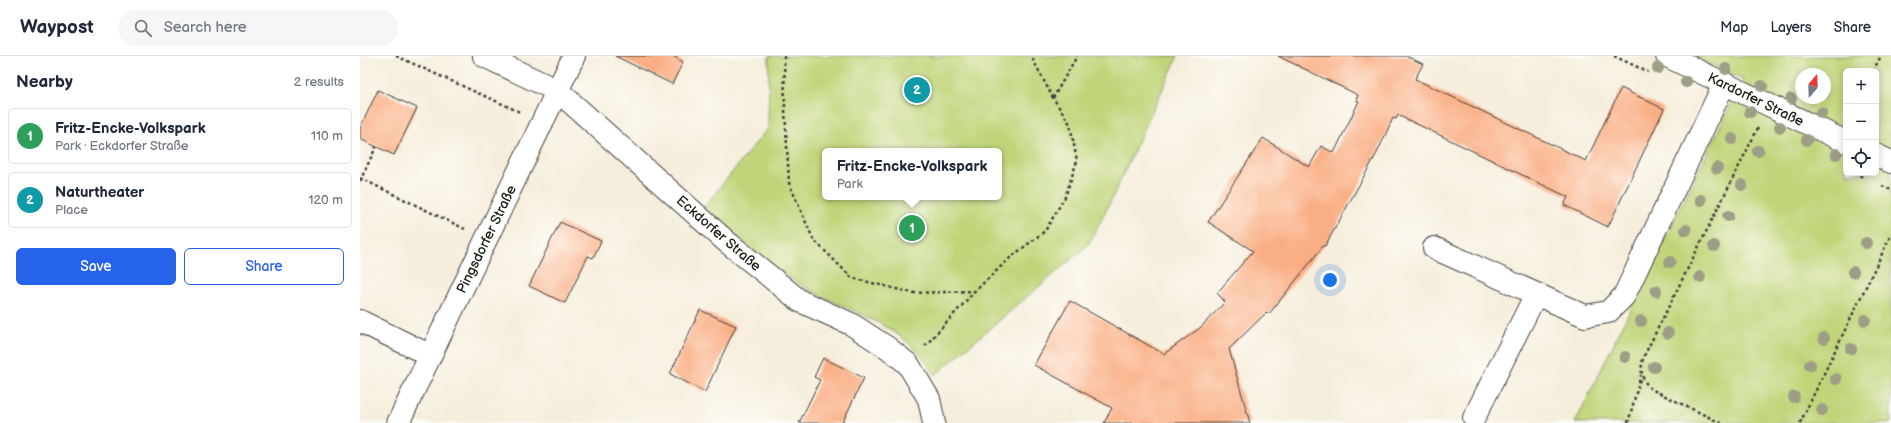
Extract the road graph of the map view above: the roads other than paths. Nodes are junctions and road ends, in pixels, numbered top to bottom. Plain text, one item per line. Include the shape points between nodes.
1 (484, 56) edge
2 (574, 56) edge
3 (1667, 56) edge
4 (1724, 84) junction
5 (558, 91) junction
6 (1843, 141) edge
7 (1879, 156) edge
8 (1891, 162) edge
9 (1434, 248) dead end
10 (1536, 294) junction
11 (360, 321) edge
12 (429, 355) junction
13 (1474, 418) dead end
14 (398, 423) edge
15 (934, 423) edge

1 - 5 street, Eckdorfer Straße
2 - 5 street, Pingsdorfer Straße
3 - 4 street, Kardorfer Straße
4 - 6 street, Kardorfer Straße
4 - 10 street via 1624,296 1608,312 1585,316
5 - 12 street, Pingsdorfer Straße
5 - 15 street, Eckdorfer Straße via 727,242 800,301 851,324 908,364 929,399
7 - 8 street
9 - 10 street
10 - 13 street
11 - 12 street
12 - 14 street, Pingsdorfer Straße

